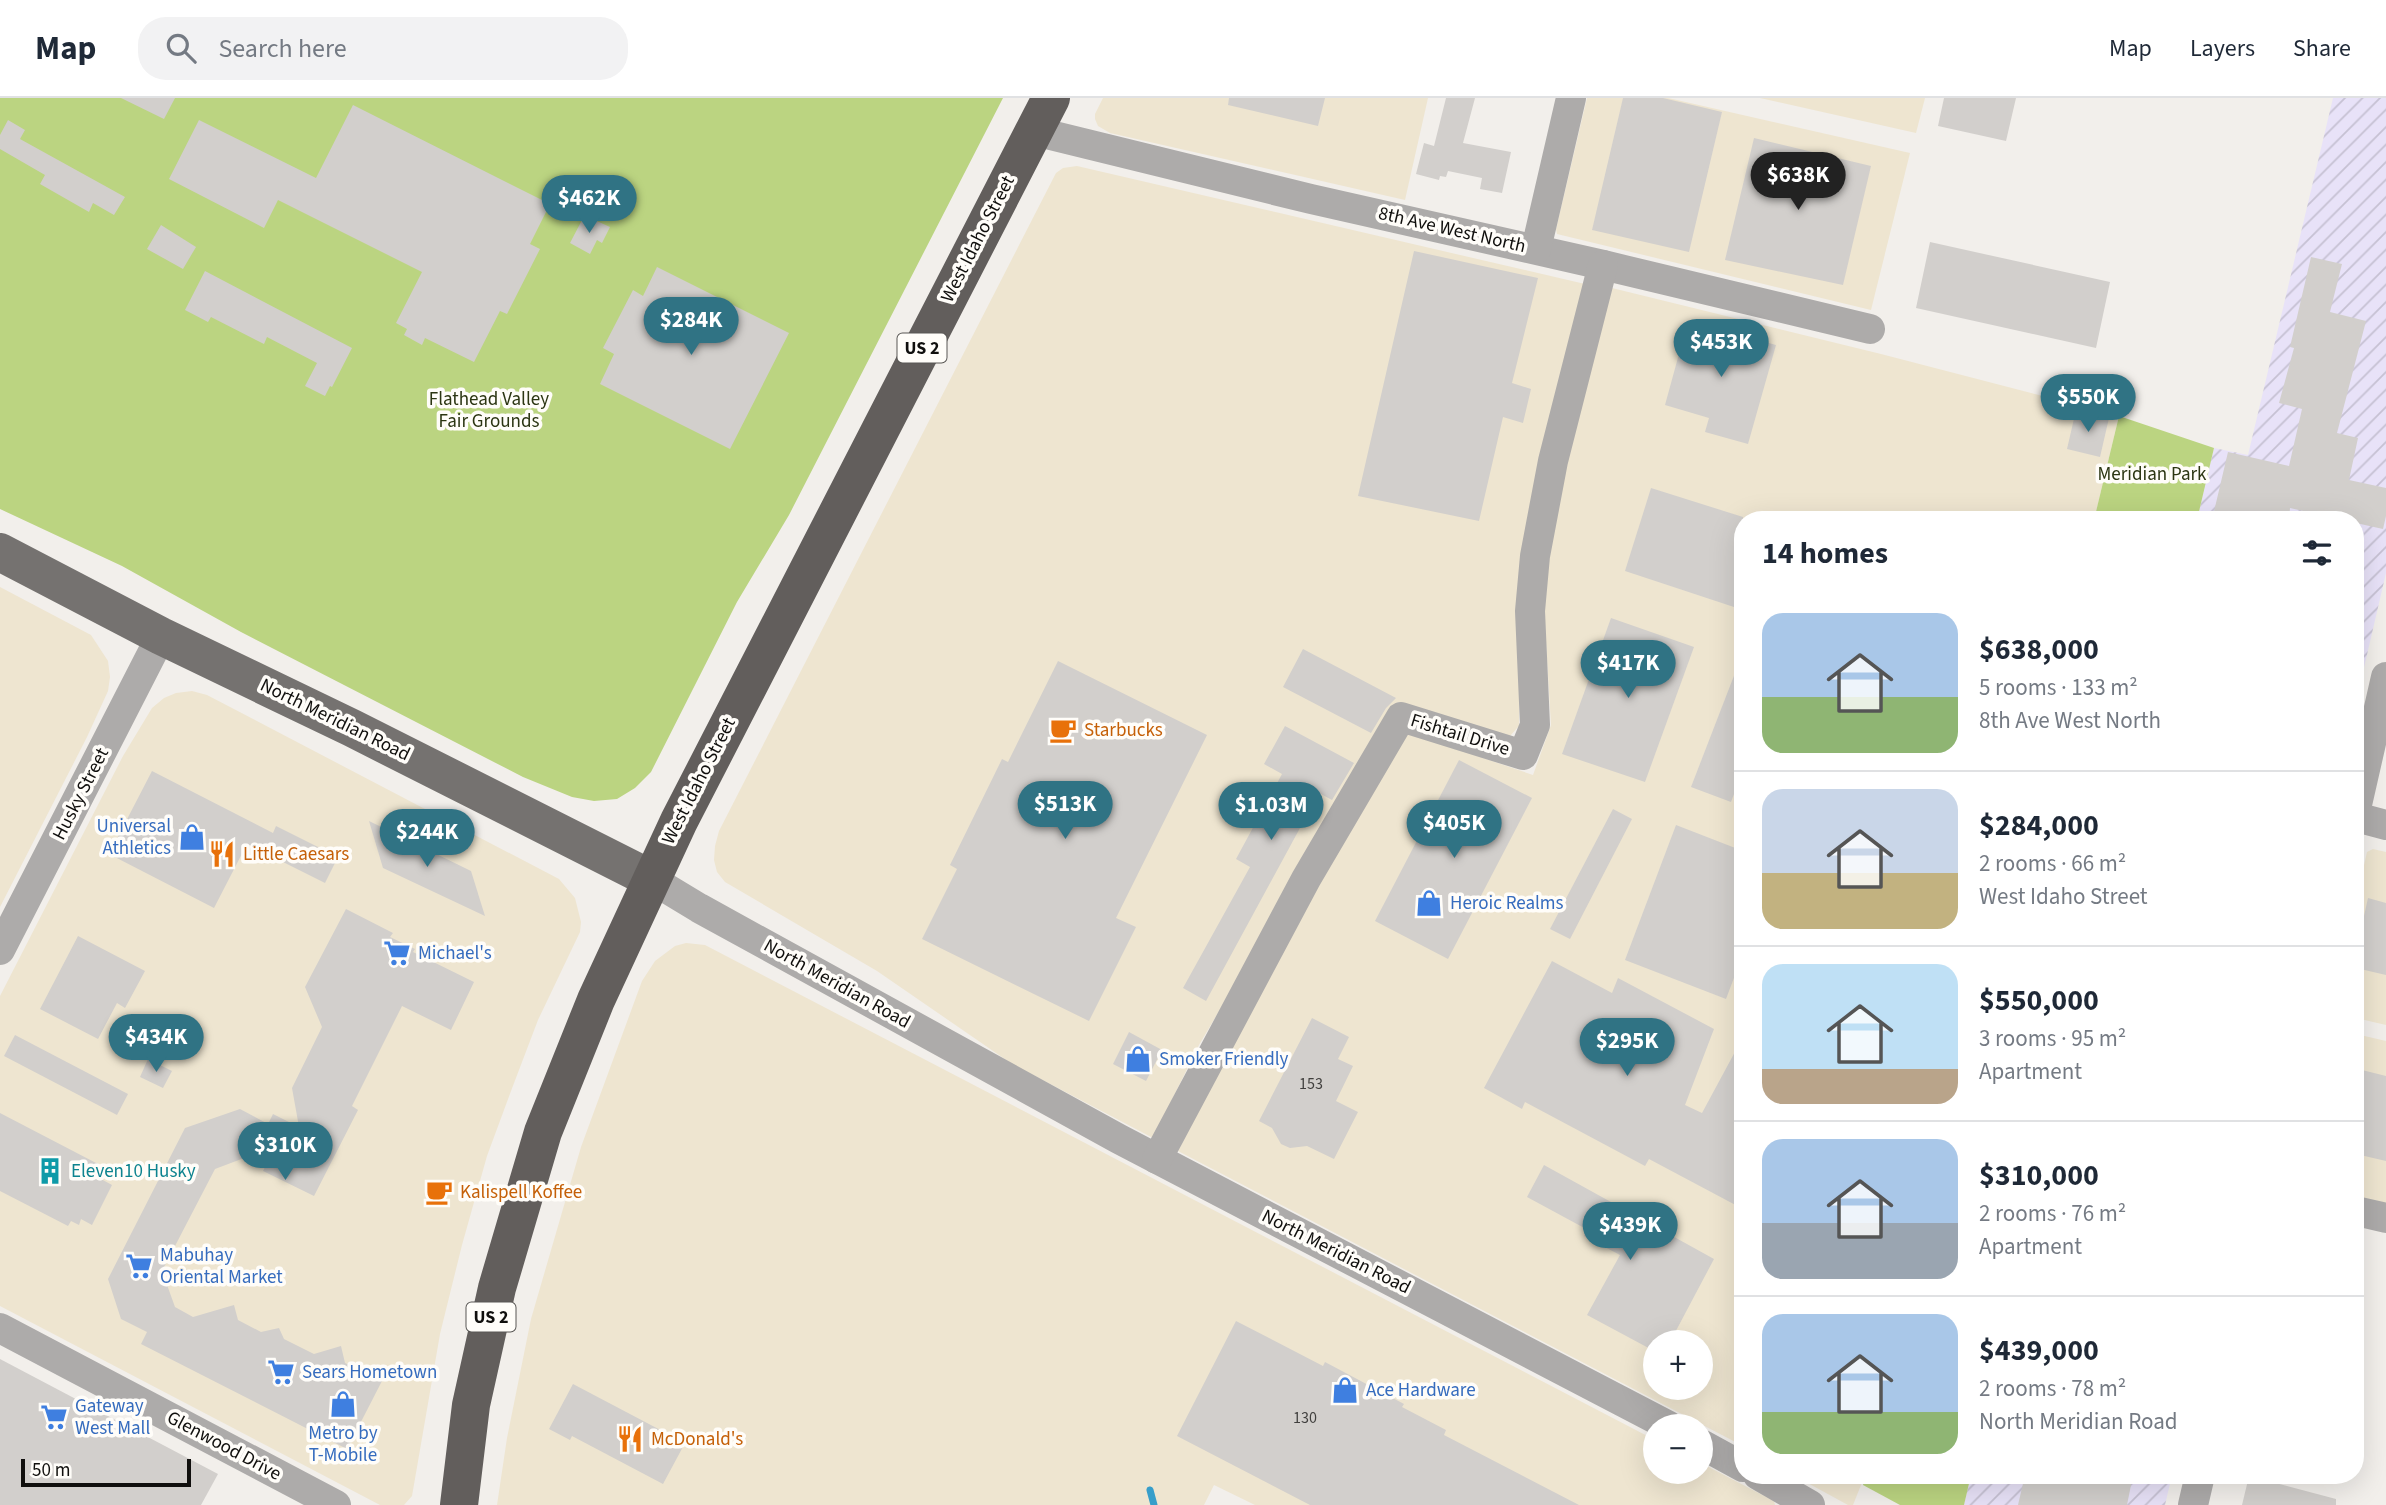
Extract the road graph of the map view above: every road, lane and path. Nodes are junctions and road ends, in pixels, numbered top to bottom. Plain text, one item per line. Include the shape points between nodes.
1 (1571, 98) edge
2 (1042, 114) edge
3 (1536, 249) junction
4 (1603, 265) junction
5 (1870, 329) dead end
6 (0, 552) edge
7 (161, 636) junction
8 (2386, 677) edge
9 (2364, 774) edge
10 (2364, 819) edge
11 (2386, 825) edge
12 (651, 879) junction
13 (0, 950) edge
14 (1157, 1159) junction
15 (2364, 1213) edge
16 (2386, 1218) edge
17 (0, 1328) edge
18 (1646, 1414) edge
19 (1713, 1451) edge
20 (1734, 1462) edge
21 (1774, 1484) edge
22 (2198, 1484) edge
23 (336, 1505) edge
24 (459, 1505) edge
25 (1810, 1505) edge
26 (2193, 1505) edge

1 - 3 street
2 - 3 street, 8th Ave West North via 1311,199
2 - 12 highway, West Idaho Street / US 2
3 - 4 street, 8th Ave West North
4 - 5 street, 8th Ave West North
4 - 14 street, Fishtail Drive via 1553,461 1535,556 1530,611 1535,725 1523,755 1401,717 1306,880
6 - 7 main road, North Meridian Road
7 - 12 main road, North Meridian Road
7 - 13 street, Husky Street
8 - 9 street
10 - 11 street
12 - 14 street, North Meridian Road
12 - 24 highway, West Idaho Street / US 2 via 583,1030 523,1197 478,1370
14 - 18 street, North Meridian Road
15 - 16 street
17 - 23 street, Glenwood Drive
19 - 20 street
21 - 25 street
22 - 26 street

